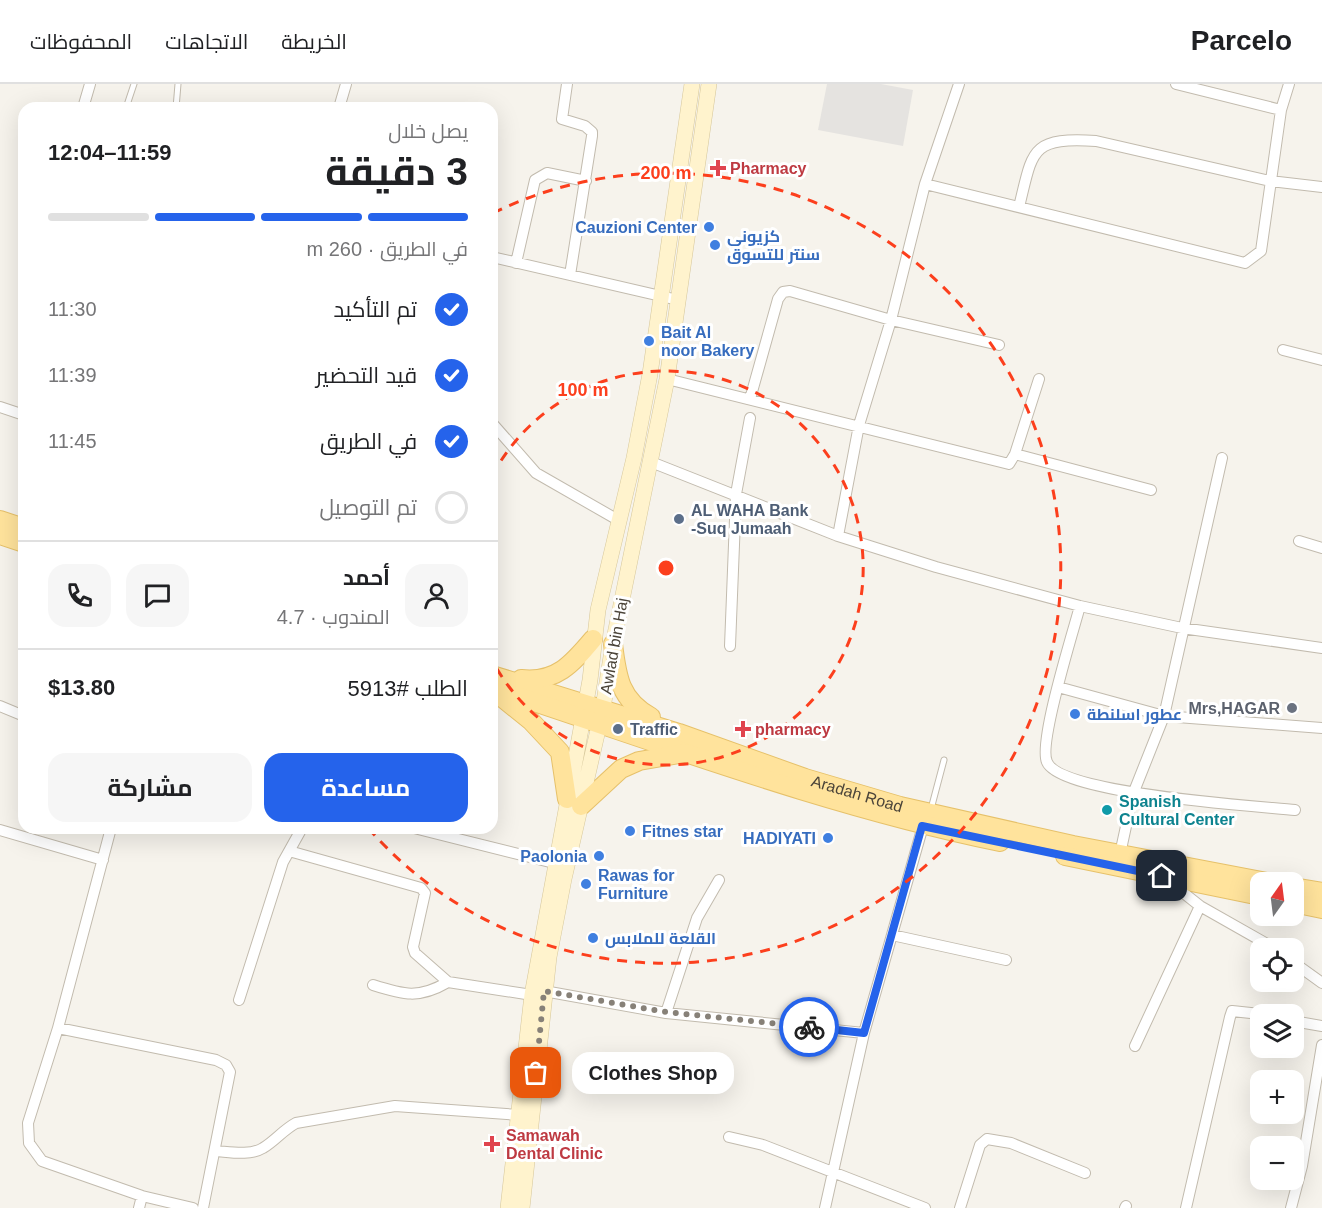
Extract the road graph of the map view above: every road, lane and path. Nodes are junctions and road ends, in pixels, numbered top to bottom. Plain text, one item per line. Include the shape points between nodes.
1 (90, 84) edge
2 (134, 84) edge
3 (178, 84) edge
4 (346, 84) edge
5 (567, 84) edge
6 (692, 84) edge
7 (709, 84) edge
8 (959, 84) edge
9 (1176, 84) edge
10 (1289, 84) edge
11 (85, 102) edge
12 (128, 102) edge
13 (176, 102) edge
14 (341, 102) edge
15 (1281, 110) junction
16 (586, 181) junction
17 (1270, 182) junction
18 (925, 184) junction
19 (1322, 187) edge
20 (1019, 207) junction
21 (498, 258) edge
22 (516, 263) junction
23 (570, 275) junction
24 (662, 298) junction
25 (678, 300) junction
26 (891, 320) junction
27 (999, 345) dead end
28 (1283, 350) dead end
29 (1322, 360) edge
30 (667, 379) junction
31 (1039, 379) dead end
32 (750, 399) junction
33 (0, 407) edge
34 (18, 413) edge
35 (750, 418) dead end
36 (859, 425) junction
37 (498, 430) edge
38 (1015, 454) junction
39 (1222, 458) dead end
40 (651, 462) junction
41 (1151, 490) dead end
42 (736, 494) junction
43 (0, 520) edge
44 (618, 520) junction
45 (18, 526) edge
46 (0, 535) edge
47 (838, 536) junction
48 (18, 541) edge
49 (1299, 541) dead end
50 (1322, 548) edge
51 (1080, 606) junction
52 (1182, 628) junction
53 (593, 639) junction
54 (613, 644) junction
55 (730, 646) dead end
56 (1322, 648) edge
57 (498, 682) edge
58 (498, 684) edge
59 (498, 687) edge
60 (1058, 687) junction
61 (0, 706) edge
62 (584, 710) junction
63 (18, 714) edge
64 (602, 716) junction
65 (1164, 716) junction
66 (1322, 728) edge
67 (679, 733) junction
68 (686, 753) junction
69 (944, 760) dead end
70 (1133, 794) junction
71 (574, 802) junction
72 (1294, 810) dead end
73 (926, 820) junction
74 (0, 830) edge
75 (110, 834) edge
76 (299, 834) edge
77 (438, 834) edge
78 (289, 851) junction
79 (1120, 854) junction
80 (103, 860) junction
81 (554, 863) junction
82 (1162, 876) junction
83 (1250, 879) edge
84 (719, 880) dead end
85 (1304, 888) edge
86 (1322, 892) edge
87 (1250, 894) edge
88 (1304, 905) edge
89 (1200, 906) junction
90 (1322, 909) edge
91 (892, 934) junction
92 (1256, 938) edge
93 (1006, 960) dead end
94 (1304, 970) edge
95 (448, 982) junction
96 (1322, 983) edge
97 (373, 985) dead end
98 (538, 993) junction
99 (239, 1000) dead end
100 (666, 1012) junction
101 (1250, 1012) edge
102 (1304, 1022) edge
103 (1322, 1026) edge
104 (58, 1028) junction
105 (864, 1033) junction
106 (1322, 1045) edge
107 (1135, 1046) dead end
108 (519, 1115) junction
109 (729, 1137) dead end
110 (216, 1151) junction
111 (834, 1172) junction
112 (1085, 1173) dead end
113 (142, 1196) junction
114 (139, 1208) edge
115 (193, 1208) edge
116 (202, 1208) edge
117 (508, 1208) edge
118 (522, 1208) edge
119 (825, 1208) edge
120 (924, 1208) edge
121 (960, 1208) edge
122 (1186, 1208) edge
123 (1291, 1208) edge

1 - 11 street
2 - 12 lane
3 - 13 lane
4 - 14 street
5 - 16 street via 562,119 592,132
6 - 24 main road, Awlad bin Haj
7 - 25 main road, Awlad bin Haj
8 - 18 street
9 - 15 street
10 - 15 street
15 - 17 street
16 - 22 street via 547,173 535,180
16 - 23 street
17 - 19 street
17 - 20 street via 1095,141 1071,140 1047,143 1037,150 1031,159
17 - 20 street via 1262,251 1245,263
18 - 20 street
18 - 26 street
21 - 22 street
22 - 23 street
23 - 24 street
24 - 25 street
24 - 44 main road, Awlad bin Haj via 634,458
25 - 30 main road, Awlad bin Haj
26 - 27 street
26 - 32 street via 783,292
26 - 36 street
28 - 29 street
30 - 32 street
30 - 40 main road, Awlad bin Haj
31 - 38 street
32 - 36 street
33 - 34 street
35 - 42 street
36 - 38 street via 1009,464
36 - 47 street
37 - 44 street via 536,473
38 - 41 street
39 - 52 street
40 - 42 street
40 - 54 main road, Awlad bin Haj
42 - 47 street
42 - 55 street
43 - 45 main road
44 - 53 main road, Awlad bin Haj
46 - 48 main road
47 - 51 street
49 - 50 street
51 - 52 street
51 - 60 street
52 - 56 street
52 - 65 street
53 - 57 main road via 571,666 557,675
53 - 62 main road, Awlad bin Haj
54 - 64 main road, Awlad bin Haj
54 - 67 main road via 618,682 624,694 647,715
58 - 62 main road, Aradah Road
59 - 71 main road via 560,752
60 - 65 street
60 - 70 street via 1045,750 1047,763 1059,775
61 - 63 street
62 - 64 main road, Aradah Road
62 - 71 main road, Awlad bin Haj
64 - 67 main road, Aradah Road
64 - 68 main road, Aradah Road
64 - 71 main road, Awlad bin Haj
65 - 66 street
65 - 70 street
67 - 73 main road, Aradah Road
68 - 71 main road via 639,761
68 - 73 main road, Aradah Road
69 - 73 lane
70 - 72 street
70 - 79 street
71 - 81 main road, Awlad bin Haj
71 - 98 main road, Awlad bin Haj via 564,879
73 - 79 main road, Aradah Road
73 - 82 main road, Aradah Road
73 - 91 street
74 - 80 street
75 - 80 street
76 - 78 street
77 - 81 street
78 - 95 street via 421,888 424,900 412,947
78 - 99 street
79 - 83 main road, Aradah Road
80 - 104 street
81 - 98 main road, Awlad bin Haj
82 - 87 main road, Aradah Road
82 - 89 street
84 - 100 street via 697,918
85 - 86 main road
88 - 90 main road
89 - 92 street
89 - 107 street
91 - 93 street
91 - 105 street
94 - 96 street
95 - 97 street via 421,995
95 - 98 street
98 - 100 street
98 - 108 main road, Awlad bin Haj
98 - 118 main road, Awlad bin Haj
100 - 105 street
101 - 122 street via 1232,1011 1230,1017
102 - 103 street
104 - 110 street via 226,1065 230,1072
104 - 113 street via 28,1124 29,1143 42,1161
105 - 111 street
106 - 123 street
108 - 110 street via 395,1106 296,1123 262,1149 250,1153
108 - 117 main road, Awlad bin Haj
109 - 111 street via 763,1145
110 - 116 street
111 - 119 street
111 - 120 street
112 - 121 street via 1011,1143 987,1139 981,1145
113 - 114 street
113 - 115 street

